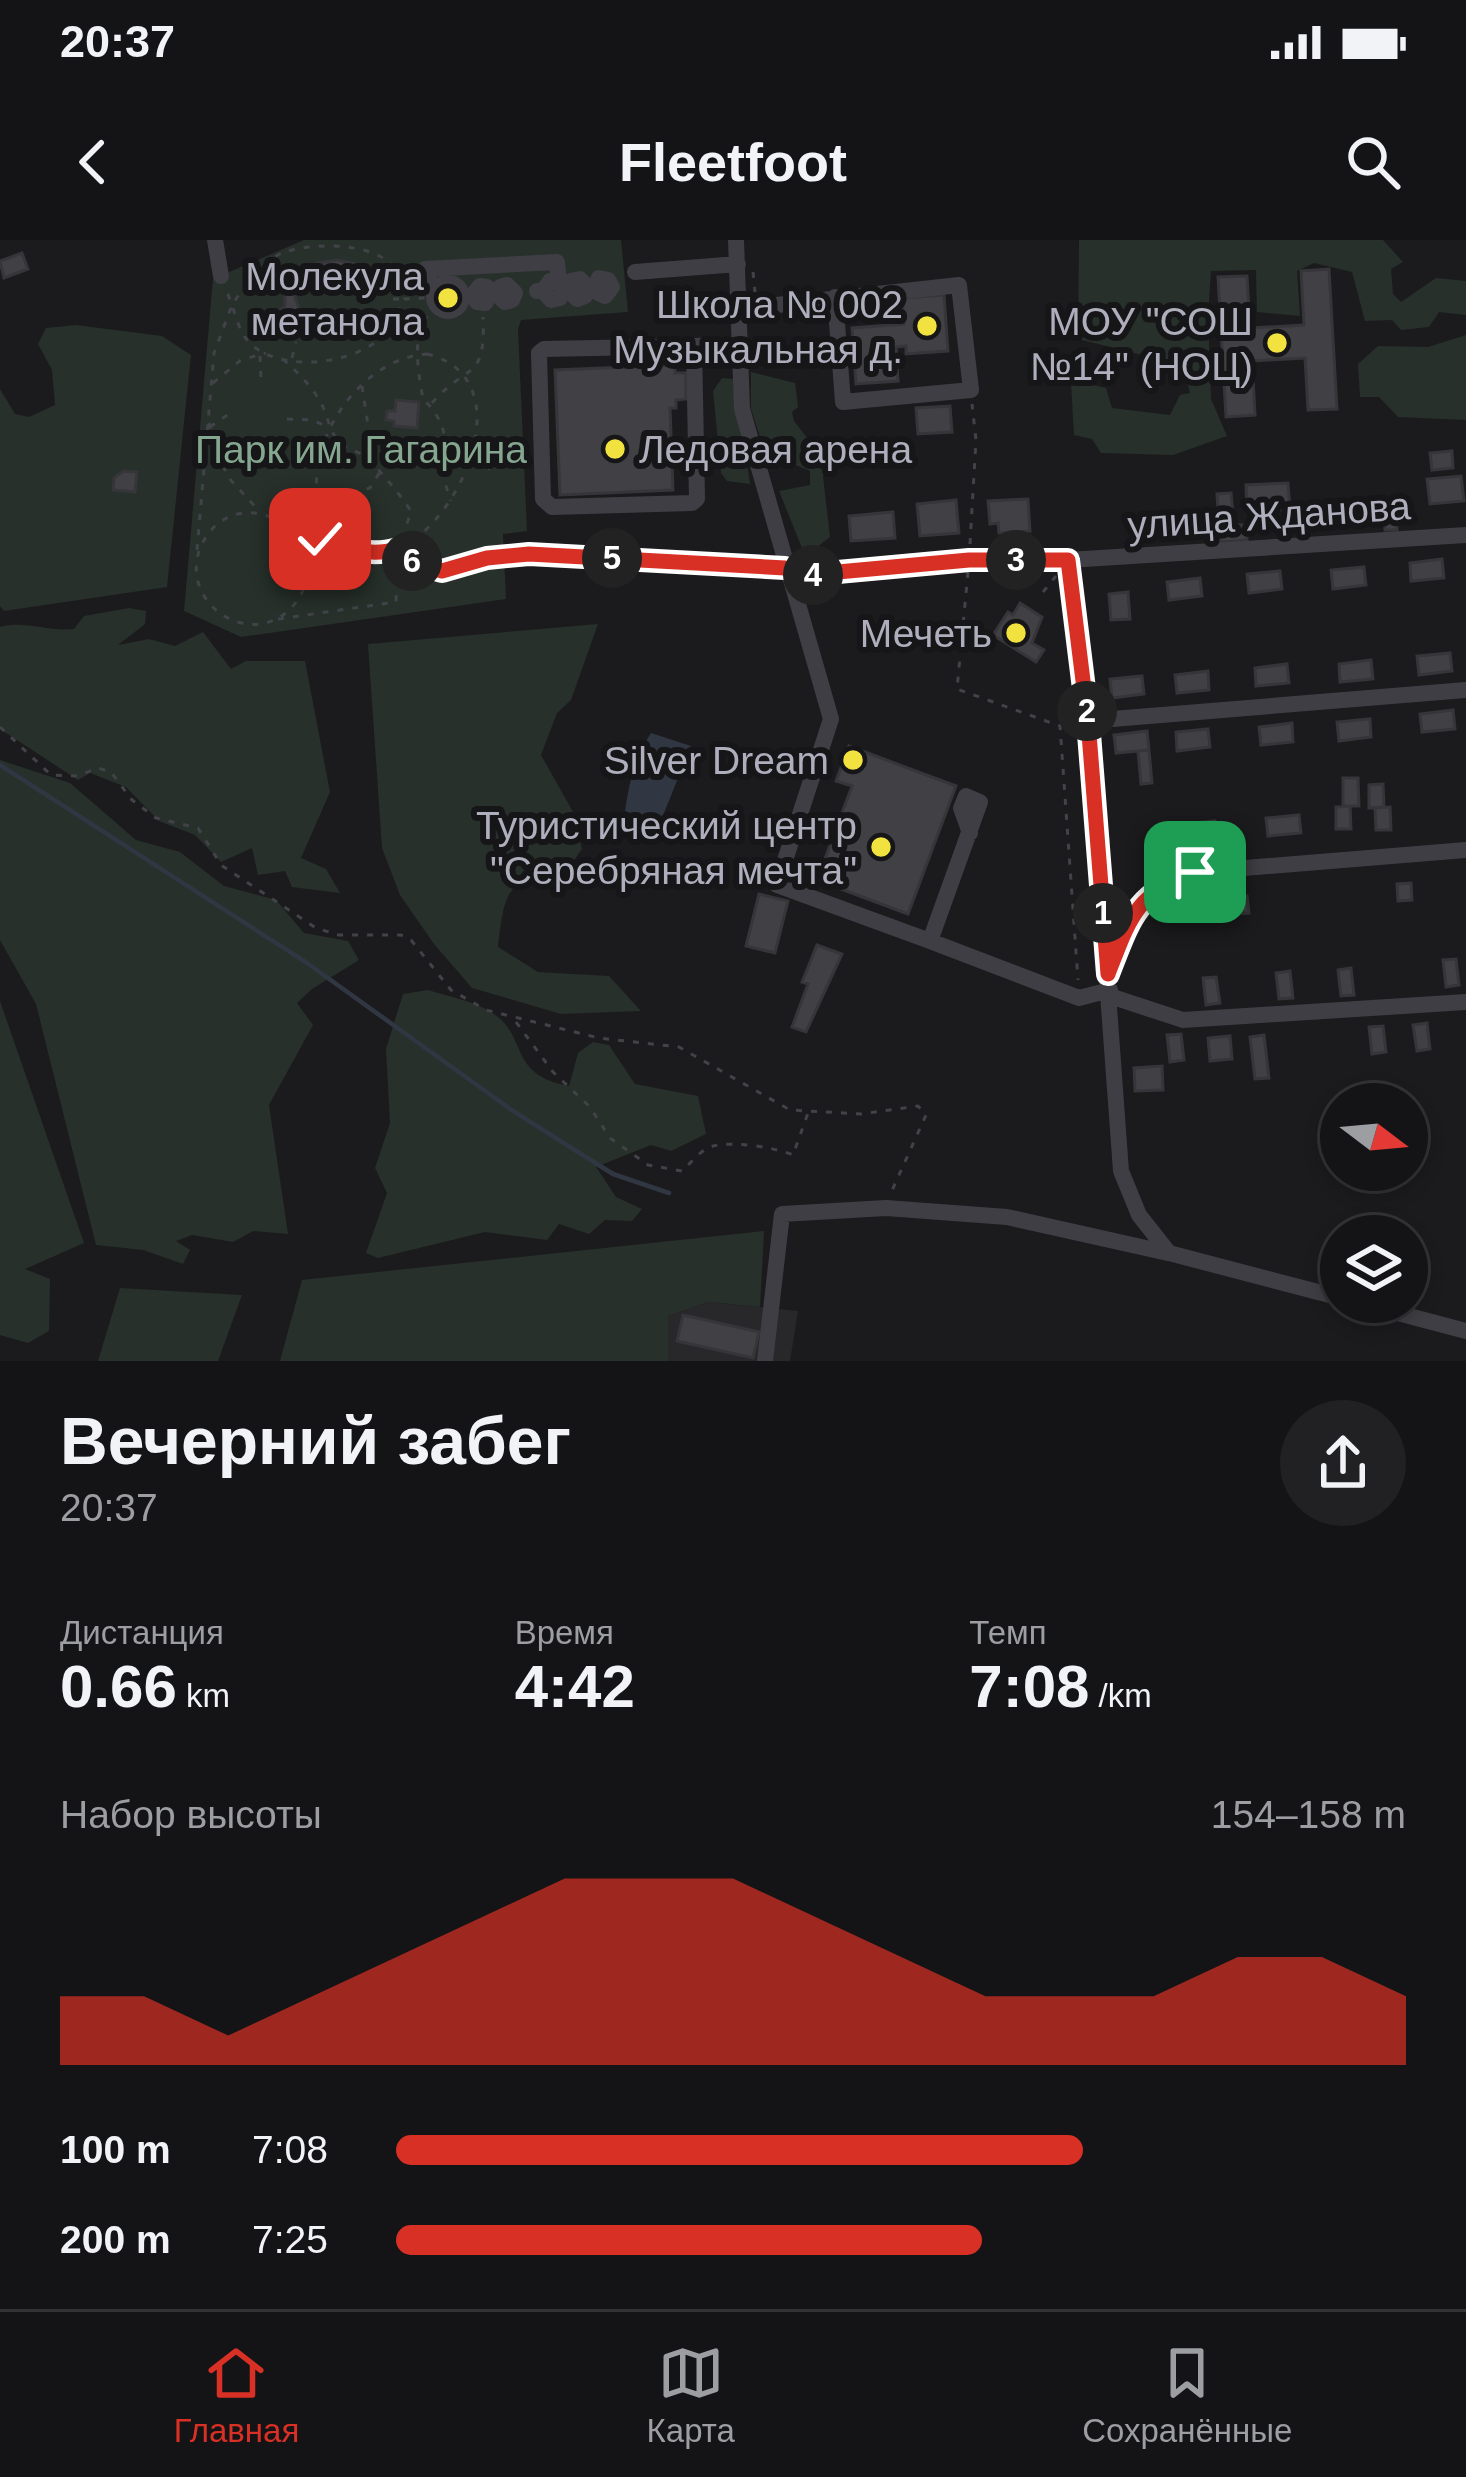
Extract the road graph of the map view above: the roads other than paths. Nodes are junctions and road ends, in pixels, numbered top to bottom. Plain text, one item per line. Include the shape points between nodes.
1 (215, 240) edge
2 (736, 240) edge
3 (738, 264) junction
4 (221, 276) road end
5 (517, 293) junction
6 (835, 297) junction
7 (740, 309) junction
8 (741, 344) junction
9 (694, 346) junction
10 (1466, 536) edge
11 (504, 555) road end
12 (1068, 560) junction
13 (785, 568) junction
14 (1466, 690) edge
15 (1088, 721) junction
16 (970, 833) dead end
17 (1466, 850) edge
18 (930, 941) junction
19 (1109, 987) junction
20 (1466, 1002) edge
21 (1169, 1253) junction
22 (1320, 1293) edge
23 (1428, 1321) edge
24 (1466, 1331) edge
25 (765, 1361) edge

1 - 4 street
2 - 3 street
3 - 5 street via 611,284 581,298
3 - 7 street
5 - 5 street via 557,262 425,269 437,298 453,284
6 - 6 street via 959,285 971,390 843,402
6 - 7 street
7 - 8 street
8 - 9 street
8 - 13 street via 742,410
9 - 9 street via 697,499 547,504 539,353
10 - 12 street, улица Жданова
11 - 13 street, улица Жданова
12 - 13 street, улица Жданова via 805,575
12 - 15 street
13 - 18 street via 831,719 777,885
14 - 15 street
15 - 19 street
16 - 18 street
17 - 19 street via 1195,872 1160,885 1130,919
18 - 19 street via 1079,998
19 - 20 street via 1183,1020
19 - 21 street via 1121,1171 1139,1215
21 - 22 street
21 - 25 street via 1007,1216 886,1208 782,1214
23 - 24 street

